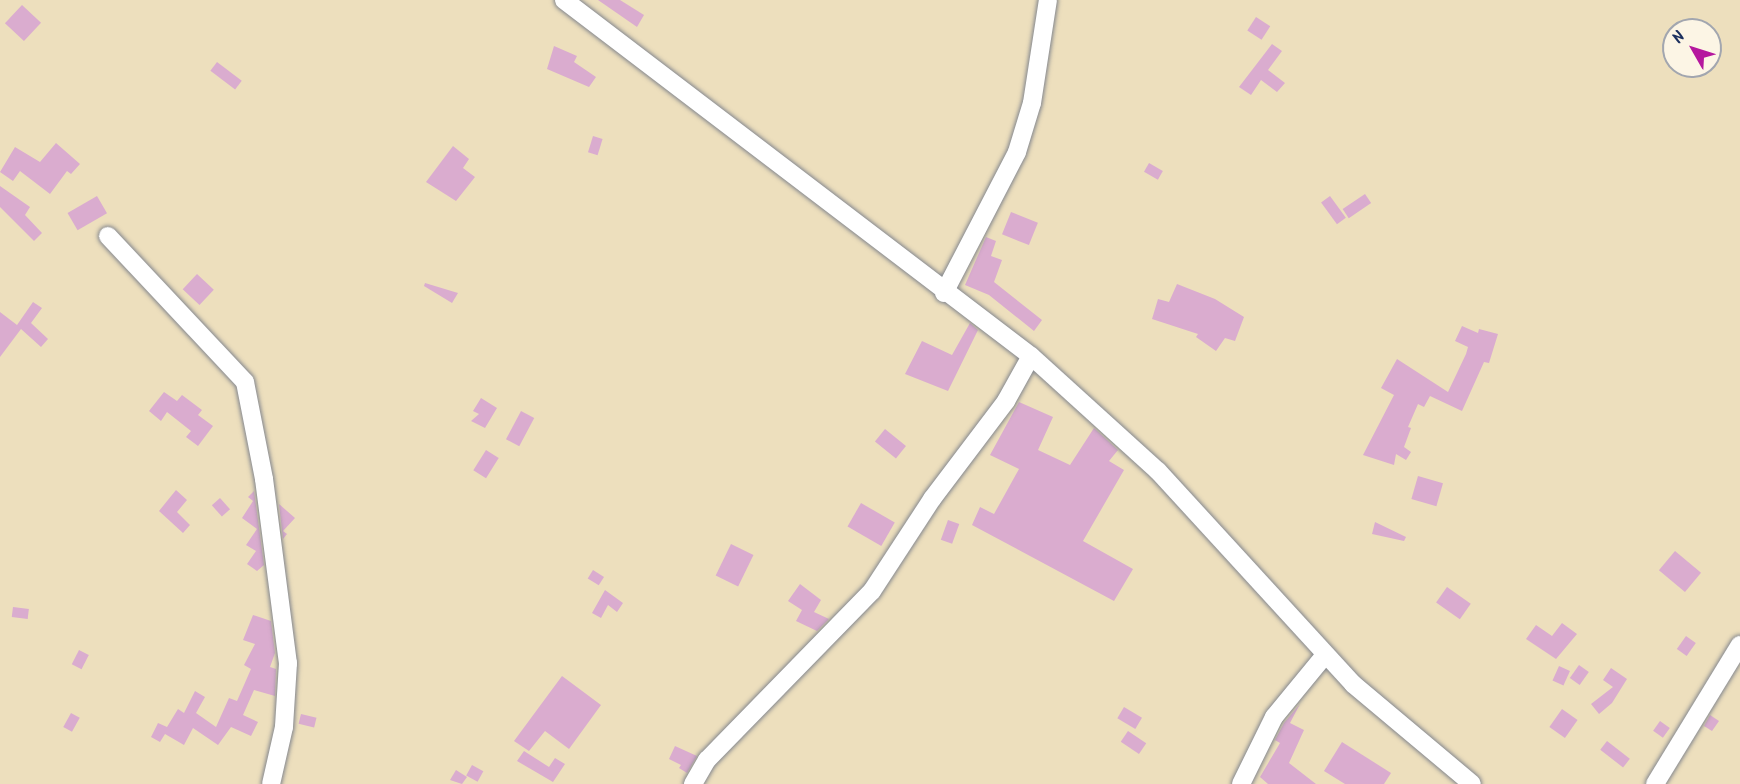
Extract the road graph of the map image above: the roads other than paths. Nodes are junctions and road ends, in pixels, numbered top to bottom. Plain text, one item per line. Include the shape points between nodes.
1 (564, 0) edge
2 (1048, 0) edge
3 (108, 236) dead end
4 (944, 293) junction
5 (1031, 356) junction
6 (1740, 645) edge
7 (1325, 655) junction
8 (271, 784) edge
9 (693, 784) edge
10 (1241, 784) edge
11 (1472, 784) edge
12 (1655, 784) edge

1 - 4 street
2 - 4 street via 1032,103 1017,152
3 - 8 street via 245,381 264,479 288,663 284,727
4 - 5 street
5 - 7 street via 1158,471
5 - 9 street via 1005,401 932,499 872,591 721,745
6 - 12 street
7 - 10 street via 1274,717
7 - 11 street via 1353,684

